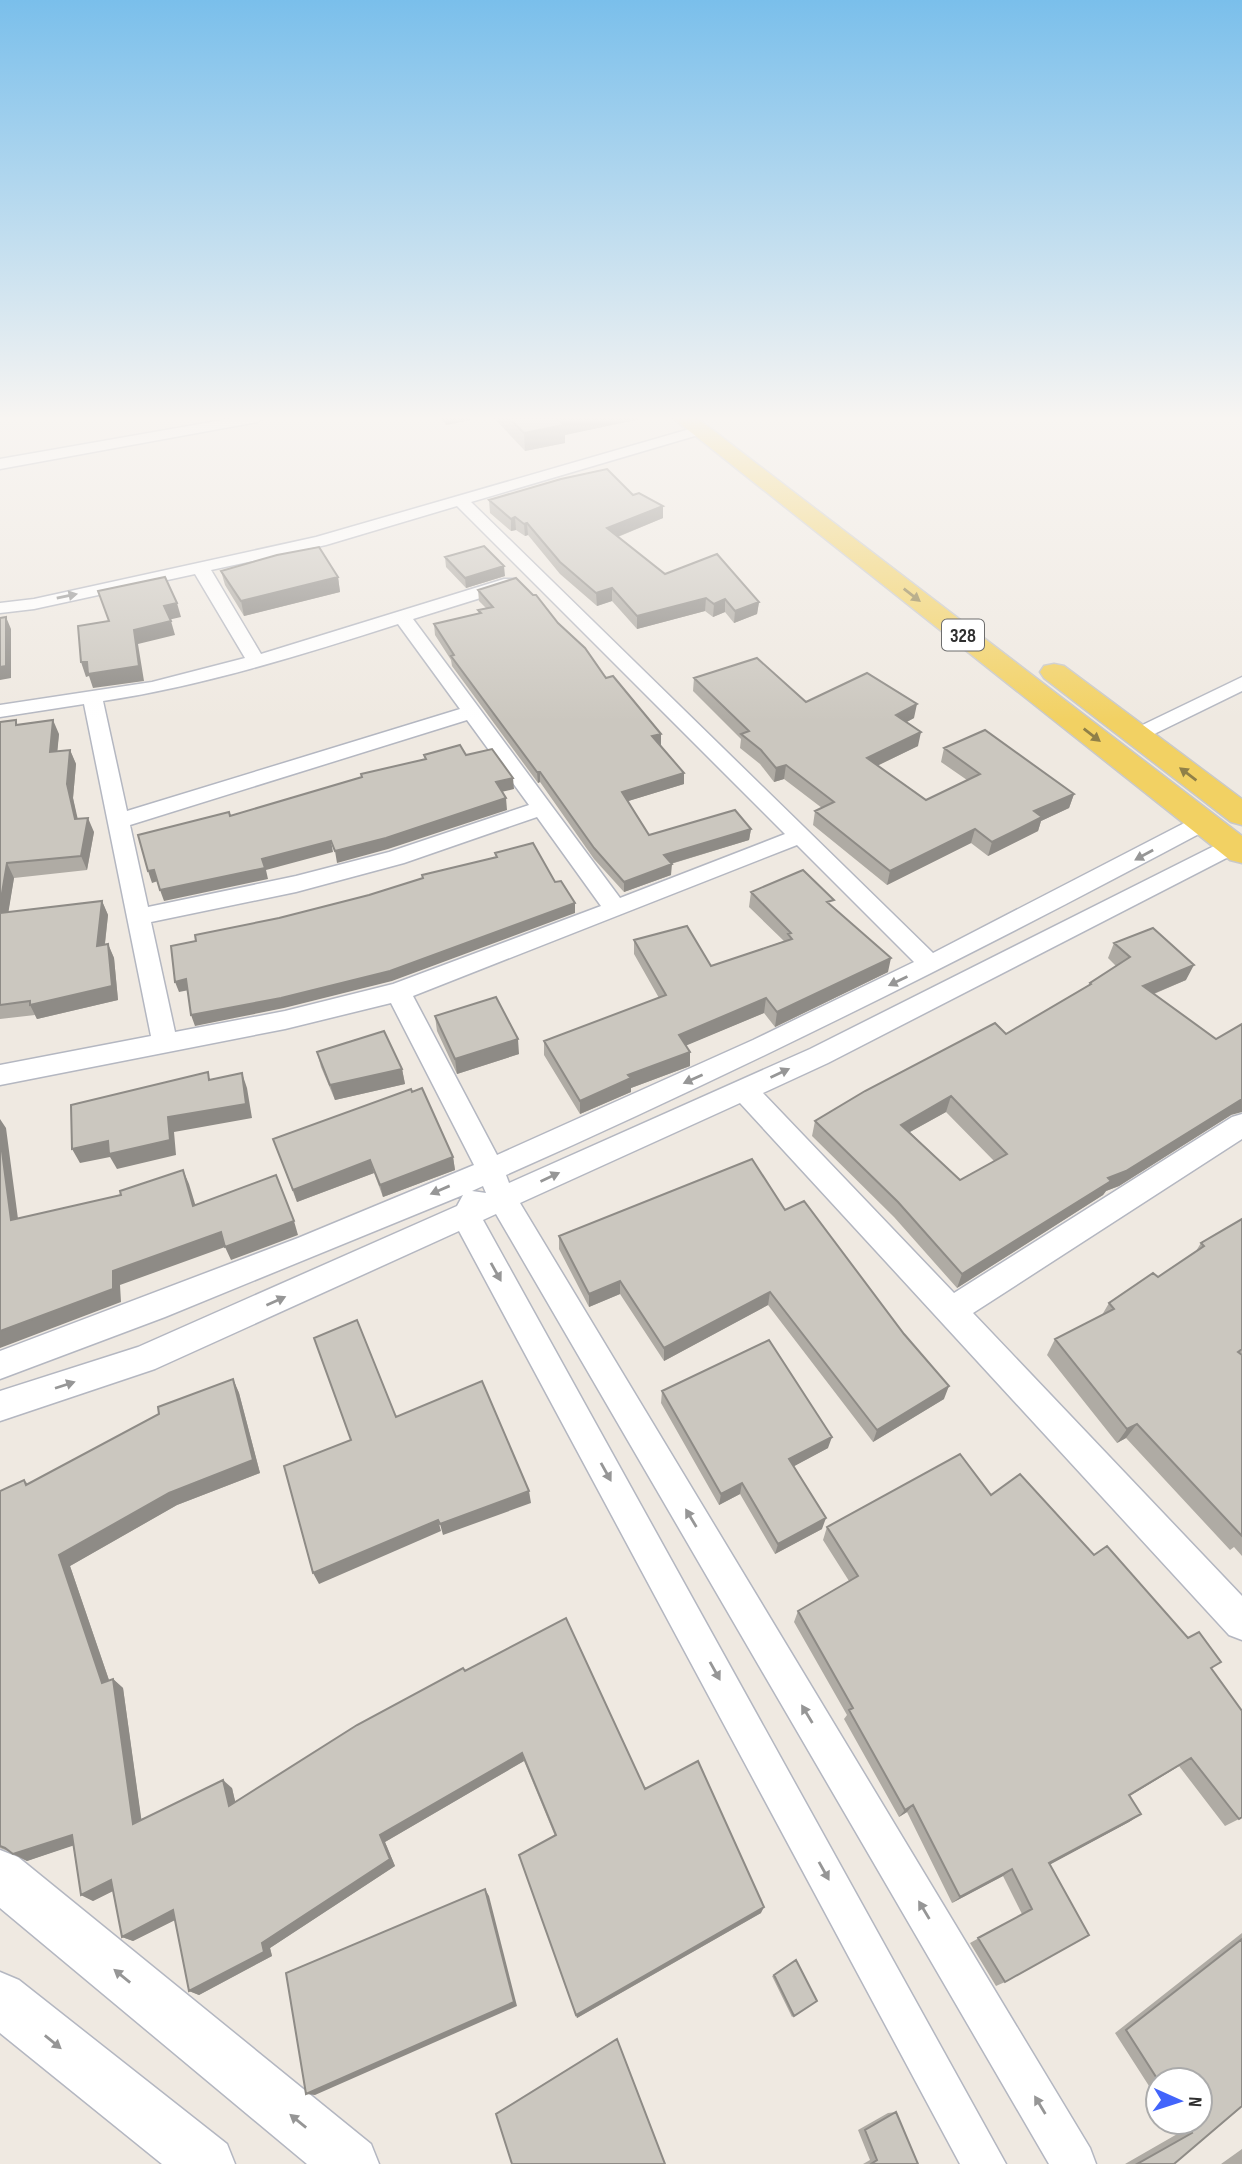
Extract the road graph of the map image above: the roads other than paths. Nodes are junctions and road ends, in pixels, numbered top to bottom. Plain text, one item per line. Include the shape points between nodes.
1 (347, 519) edge
2 (398, 519) edge
3 (480, 519) edge
4 (821, 519) edge
5 (841, 519) edge
6 (200, 567) junction
7 (538, 574) junction
8 (0, 592) edge
9 (950, 593) dead end
10 (0, 608) edge
11 (402, 617) junction
12 (1038, 660) dead end
13 (256, 661) junction
14 (1242, 684) edge
15 (92, 697) junction
16 (0, 711) edge
17 (472, 712) junction
18 (1137, 735) junction
19 (541, 808) junction
20 (1242, 815) edge
21 (118, 821) junction
22 (1204, 822) junction
23 (800, 836) junction
24 (1238, 849) edge
25 (616, 909) junction
26 (139, 917) junction
27 (931, 965) junction
28 (398, 992) junction
29 (165, 1043) junction
30 (0, 1075) edge
31 (744, 1090) junction
32 (1242, 1125) edge
33 (496, 1184) junction
34 (466, 1216) junction
35 (951, 1311) junction
36 (0, 1365) edge
37 (0, 1406) edge
38 (1242, 1622) edge
39 (0, 1875) edge
40 (0, 1999) edge
41 (207, 2164) edge
42 (351, 2164) edge
43 (984, 2164) edge
44 (1074, 2164) edge

1 - 8 street
2 - 6 street
3 - 7 street
4 -> 22 main road, 328
5 - 9 main road
10 -> 6 street
6 - 13 street
7 - 11 street
7 - 23 street
11 - 13 street
11 - 17 street
12 - 18 main road
13 - 15 street via 153,688
14 - 18 street
15 - 16 street
15 - 21 street
17 - 19 street
17 - 21 street
20 -> 18 main road
19 - 25 street
19 - 26 street via 396,858
21 - 26 street
22 - 24 main road, 328
22 -> 27 street
23 - 25 street
23 - 27 street
31 -> 24 street
25 - 28 street
26 - 29 street
27 -> 33 street
28 - 29 street
28 - 33 street
29 - 30 street
33 -> 31 street
31 - 35 street
32 - 35 street
33 - 34 street
33 -> 36 street
44 -> 33 street
37 -> 34 street via 144,1359
34 -> 43 street
35 - 38 street
42 -> 39 street
40 -> 41 street

